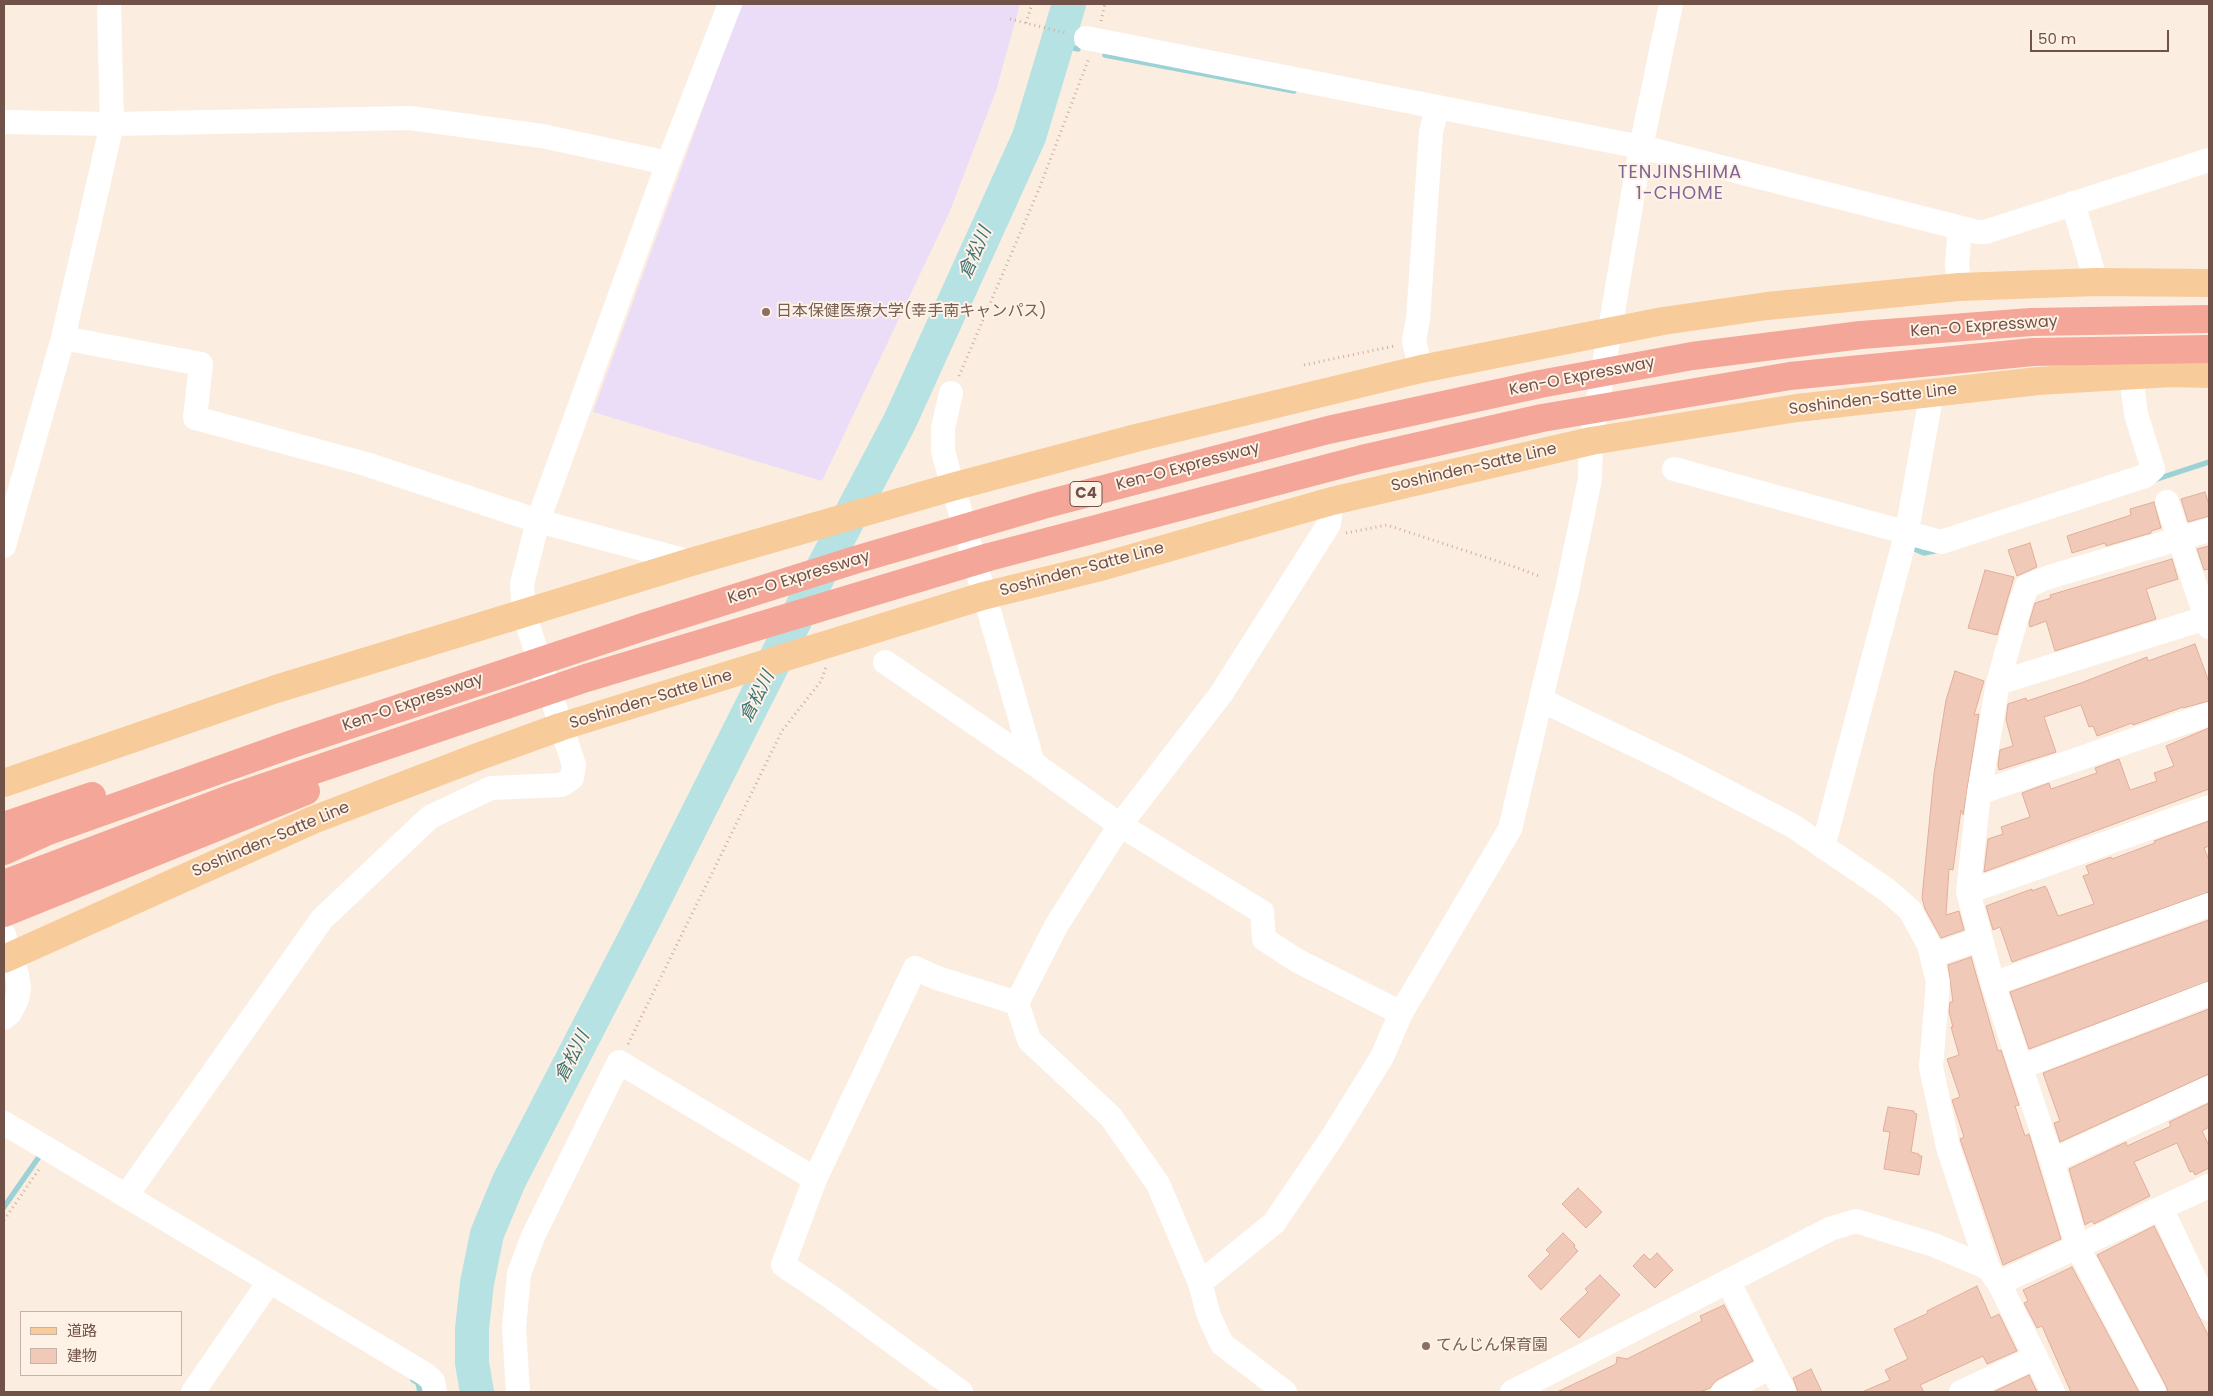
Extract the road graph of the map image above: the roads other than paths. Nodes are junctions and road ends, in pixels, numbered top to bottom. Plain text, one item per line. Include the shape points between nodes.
1 (109, 4) edge
2 (730, 4) edge
3 (1671, 4) edge
4 (1091, 39) road end
5 (1437, 108) junction
6 (4, 122) edge
7 (112, 124) junction
8 (1641, 147) junction
9 (2209, 160) edge
10 (668, 163) junction
11 (2073, 203) junction
12 (1960, 228) junction
13 (2096, 282) junction
14 (2209, 283) edge
15 (1959, 287) junction
16 (2209, 319) edge
17 (1610, 331) junction
18 (63, 338) junction
19 (2209, 349) edge
20 (1421, 369) junction
21 (2209, 374) edge
22 (2131, 375) junction
23 (1932, 392) junction
24 (952, 393) road end
25 (1592, 441) junction
26 (1674, 468) dead end
27 (952, 487) junction
28 (1332, 501) junction
29 (2167, 502) dead end
30 (538, 521) junction
31 (2209, 530) edge
32 (1907, 531) junction
33 (2178, 539) junction
34 (4, 546) edge
35 (691, 562) junction
36 (984, 596) junction
37 (524, 614) junction
38 (2208, 621) edge
39 (885, 662) dead end
40 (1998, 683) junction
41 (452, 689) junction
42 (1541, 700) junction
43 (2209, 714) edge
44 (560, 727) junction
45 (425, 731) junction
46 (1033, 764) junction
47 (4, 783) edge
48 (1979, 793) junction
49 (2209, 807) edge
50 (1120, 825) junction
51 (4, 826) edge
52 (1823, 847) junction
53 (4, 851) edge
54 (4, 884) edge
55 (1968, 892) junction
56 (2209, 905) edge
57 (4, 914) edge
58 (1980, 939) junction
59 (6, 950) edge
60 (1932, 956) junction
61 (1993, 984) junction
62 (2209, 994) edge
63 (1017, 1003) junction
64 (1401, 1013) junction
65 (4, 1018) edge
66 (2021, 1067) junction
67 (2209, 1088) edge
68 (4, 1122) edge
69 (2052, 1161) junction
70 (815, 1179) junction
71 (2209, 1186) edge
72 (126, 1196) junction
73 (2161, 1208) junction
74 (2077, 1246) junction
75 (1994, 1275) junction
76 (1728, 1281) junction
77 (269, 1282) junction
78 (1200, 1283) junction
79 (2209, 1309) edge
80 (2036, 1357) junction
81 (1771, 1367) junction
82 (193, 1392) edge
83 (435, 1392) edge
84 (518, 1392) edge
85 (961, 1392) edge
86 (1285, 1392) edge
87 (1512, 1392) edge
88 (1723, 1392) edge
89 (1784, 1392) edge
90 (1961, 1392) edge
91 (2053, 1392) edge
92 (2154, 1392) edge

1 - 7 street
2 - 10 street
3 - 8 street
4 - 5 street
5 - 8 street
5 - 20 street via 1430,132 1414,341
6 - 7 street
7 - 10 street via 410,118 542,136
7 - 18 street
8 - 12 street
8 - 17 street
9 - 11 street
10 - 30 street
11 - 12 street via 1985,232
11 - 13 street
12 - 15 street
13 - 14 main road
13 - 15 main road
15 - 17 main road via 1767,306
16 - 41 highway, Ken-O Expressway / C4 via 2030,322 1861,335 1692,356 1540,384 1328,430 1043,505 855,560
17 - 20 main road
17 - 25 street
18 - 30 street via 201,364 194,418 366,464
18 - 34 street
19 - 45 highway, Ken-O Expressway / C4 via 2034,352 1904,364 1790,376 1542,418 1362,459 989,557 586,678
20 - 27 main road via 1145,435
21 - 22 main road, Soshinden-Satte Line
22 - 23 main road, Soshinden-Satte Line
22 - 32 street via 2136,414 2153,469 2145,476 1941,542
23 - 25 main road, Soshinden-Satte Line via 1797,408
23 - 32 street
24 - 27 street via 942,428 943,451
25 - 28 main road, Soshinden-Satte Line
25 - 42 street via 1590,479
26 - 32 street
27 - 35 main road
27 - 36 street
28 - 36 main road, Soshinden-Satte Line via 1097,568
28 - 50 street via 1329,524 1221,694
29 - 33 street
30 - 35 street
30 - 37 street via 522,584
31 - 33 street
32 - 52 street
33 - 38 street
33 - 40 street via 2027,586
35 - 37 main road
36 - 44 main road, Soshinden-Satte Line
36 - 46 street
37 - 44 street
37 - 47 main road via 276,689
38 - 40 street
39 - 46 street
40 - 48 street
41 - 51 highway via 389,694
41 - 53 highway, Ken-O Expressway / C4 via 48,832
42 - 52 street via 1793,826
42 - 64 street via 1510,829
43 - 48 street
44 - 59 main road, Soshinden-Satte Line via 313,820
44 - 72 street via 574,765 572,778 562,785 491,788 430,817 322,919
45 - 54 highway, Ken-O Expressway / C4 via 229,799
45 - 57 highway via 361,769
46 - 50 street
48 - 55 street
49 - 55 street
50 - 63 street via 1056,926
50 - 64 street via 1262,912 1264,939 1296,960
52 - 60 street via 1887,890 1910,910
55 - 58 street
56 - 61 street
58 - 60 street
58 - 61 street
59 - 65 street via 18,975 17,999
60 - 75 street via 1938,982 1931,1067 1948,1147
61 - 66 street
62 - 66 street
63 - 70 street via 915,968
63 - 78 street via 1029,1040 1111,1117 1158,1184
64 - 78 street via 1382,1057 1274,1223
66 - 69 street
67 - 69 street
68 - 72 street
69 - 74 street
70 - 84 street via 619,1062 533,1236 519,1274 514,1328
70 - 85 street via 783,1265
71 - 73 street
72 - 77 street
73 - 74 street
73 - 79 street
74 - 75 street
74 - 92 street
75 - 76 street via 1934,1245 1856,1221 1830,1229
75 - 80 street
76 - 81 street
76 - 87 street
77 - 82 street
77 - 83 street via 425,1374 433,1381
78 - 86 street via 1209,1316 1222,1344
80 - 90 street
80 - 91 street
81 - 88 street
81 - 89 street

